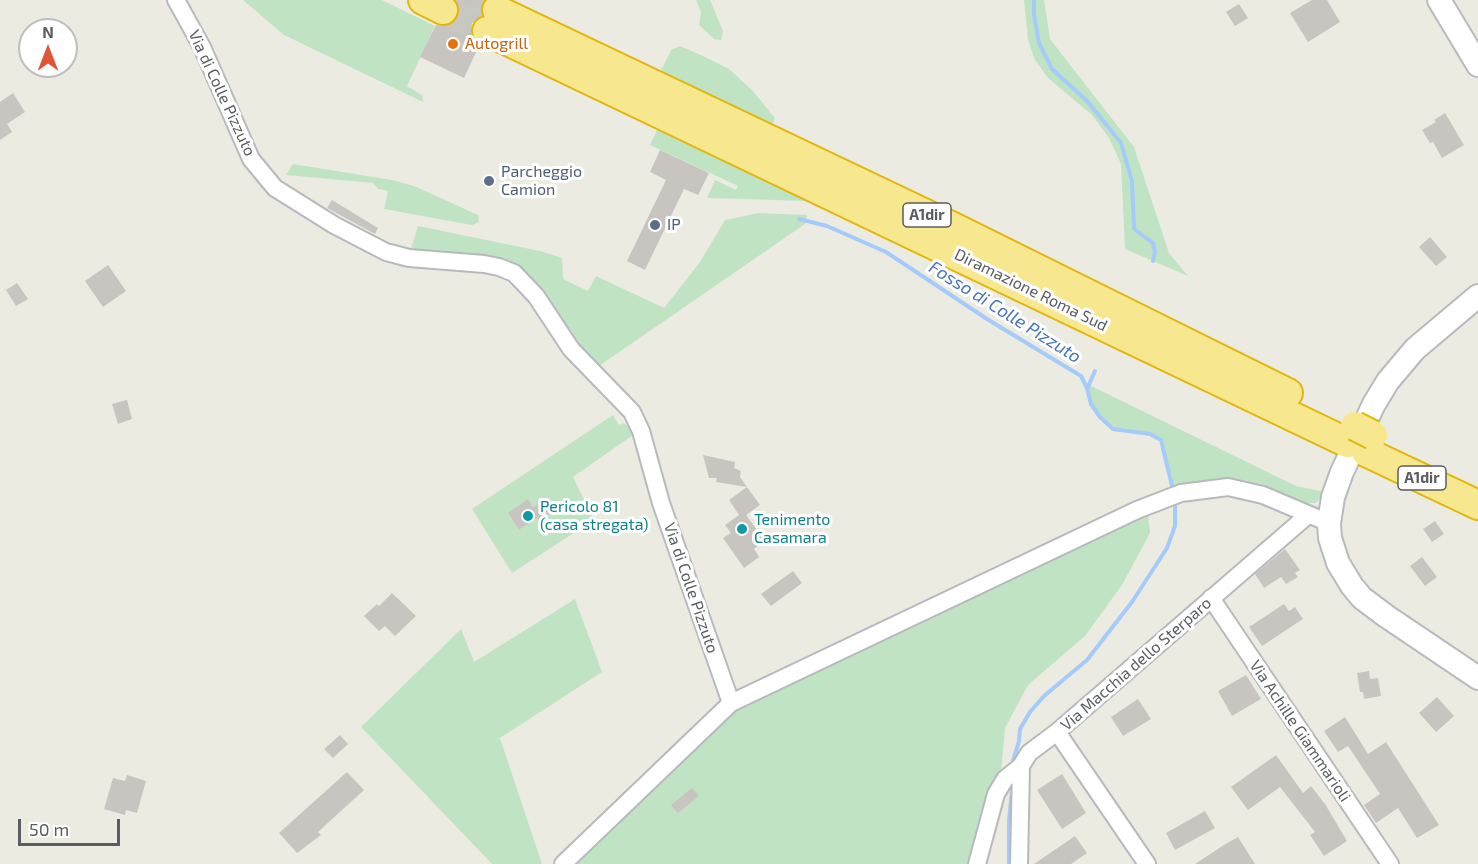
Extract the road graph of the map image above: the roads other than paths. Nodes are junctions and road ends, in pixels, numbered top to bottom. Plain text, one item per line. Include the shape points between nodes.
1 (176, 0) edge
2 (1439, 0) edge
3 (492, 20) tunnel mouth
4 (1478, 65) edge
5 (1478, 296) edge
6 (1360, 439) junction
7 (1478, 487) edge
8 (1478, 505) edge
9 (1308, 515) junction
10 (1329, 524) junction
11 (1211, 598) junction
12 (1478, 678) edge
13 (731, 703) junction
14 (1057, 732) junction
15 (1021, 766) junction
16 (563, 864) edge
17 (977, 864) edge
18 (1019, 864) edge
19 (1147, 864) edge
20 (1390, 864) edge

1 - 13 street, Via di Colle Pizzuto via 202,47 251,159 275,188 386,252 409,258 489,265 514,273 536,296 575,353 632,411
2 - 4 street
3 - 6 highway, Diramazione Roma Sud / A1dir
5 - 10 street via 1422,342 1393,374 1374,404 1342,472
6 - 7 highway, Diramazione Roma Sud / A1dir
6 - 8 highway, Diramazione Roma Sud / A1dir
9 - 10 street
9 - 11 street, Via Macchia dello Sterparo
9 - 13 street via 1263,495 1235,488 1175,494
10 - 12 street via 1338,563 1362,598
11 - 14 street, Via Macchia dello Sterparo
11 - 20 street, Via Achille Giammarioli
13 - 16 street
14 - 15 street via 1029,753
14 - 19 street, Via Macchia dello Sterparo
15 - 17 street via 1009,774 996,794
15 - 18 street

